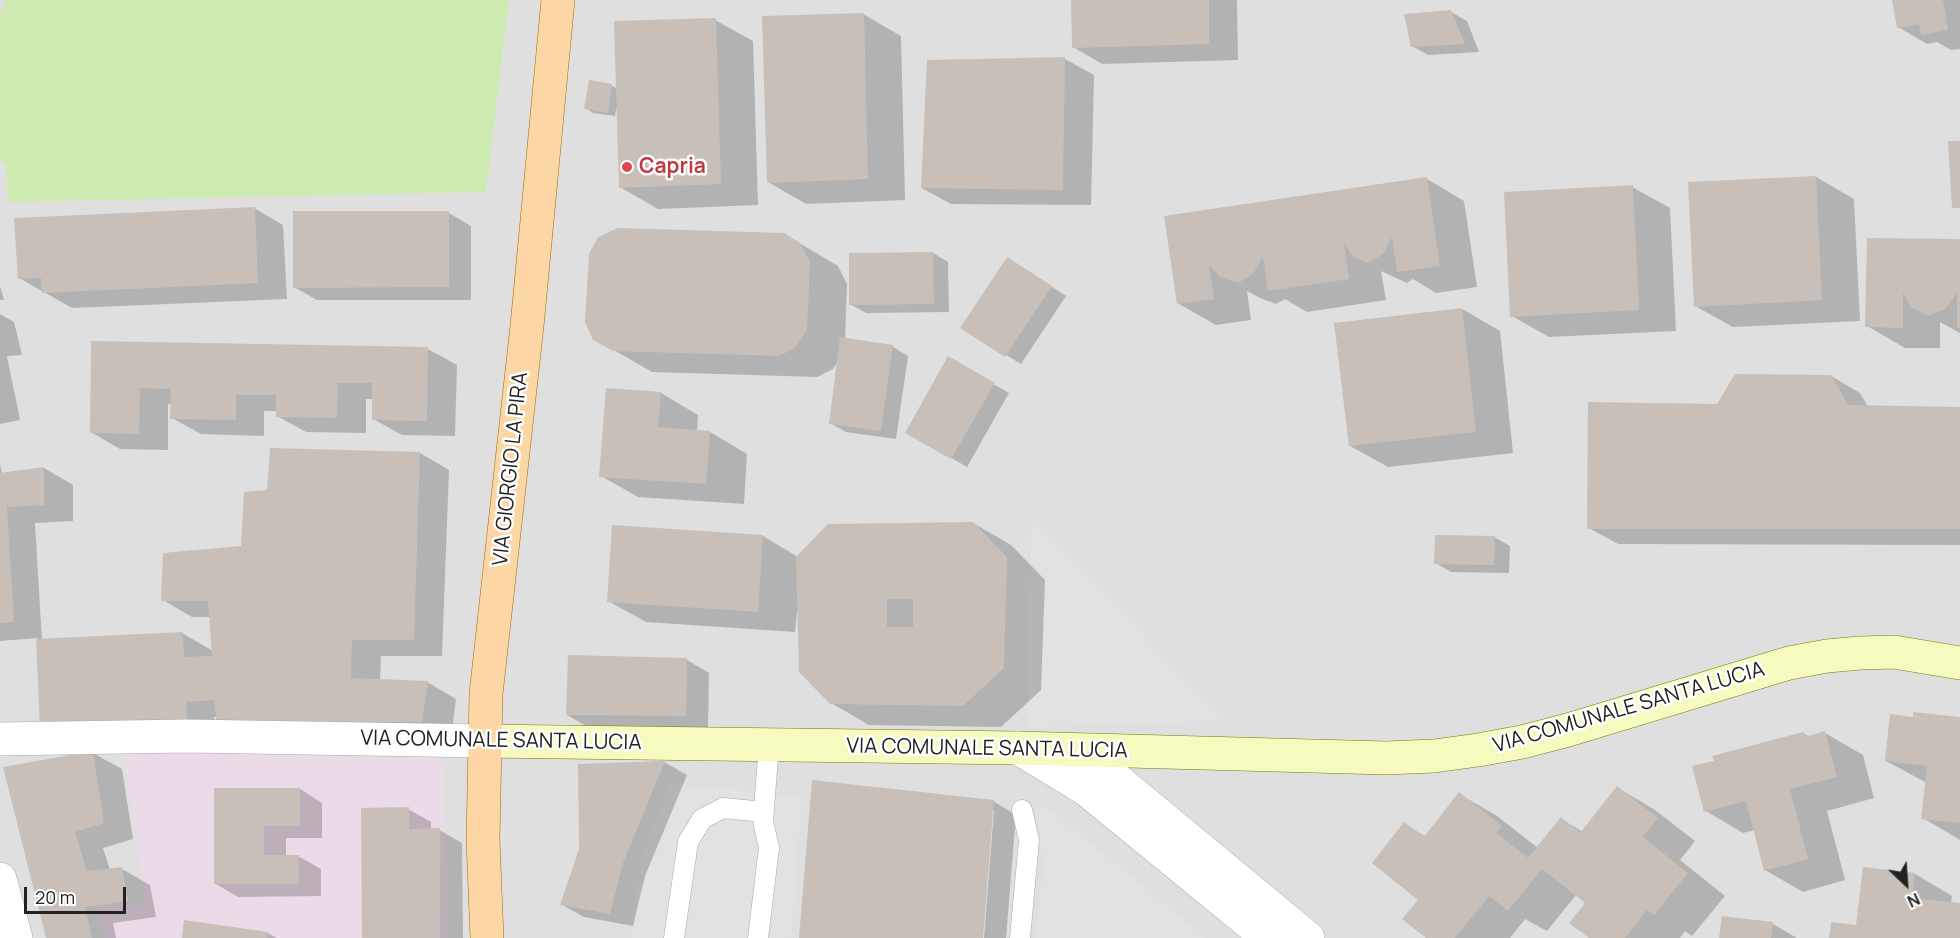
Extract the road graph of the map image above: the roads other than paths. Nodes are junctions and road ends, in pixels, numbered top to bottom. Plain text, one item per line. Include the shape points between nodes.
1 (558, 0) edge
2 (1960, 663) edge
3 (0, 739) edge
4 (485, 741) junction
5 (769, 745) junction
6 (1018, 748) junction
7 (1082, 751) junction
8 (1022, 810) dead end
9 (764, 812) junction
10 (0, 879) edge
11 (16, 938) edge
12 (487, 938) edge
13 (674, 938) edge
14 (758, 938) edge
15 (1020, 938) edge
16 (1268, 938) edge
17 (1308, 938) edge

1 - 4 main road, VIA GIORGIO LA PIRA via 486,694
2 - 7 street, VIA COMUNALE SANTA LUCIA via 1894,652 1827,656 1789,663 1540,737 1434,756
3 - 4 street, VIA COMUNALE SANTA LUCIA via 187,736
4 - 5 street, VIA COMUNALE SANTA LUCIA
4 - 12 main road, VIA GIORGIO LA PIRA via 483,840
5 - 6 street, VIA COMUNALE SANTA LUCIA
5 - 9 lane
6 - 7 street, VIA COMUNALE SANTA LUCIA
6 - 16 street via 1087,790
7 - 17 street
8 - 15 lane via 1029,840
9 - 13 lane via 723,808 702,819 688,842
9 - 14 lane via 769,848
10 - 11 street

